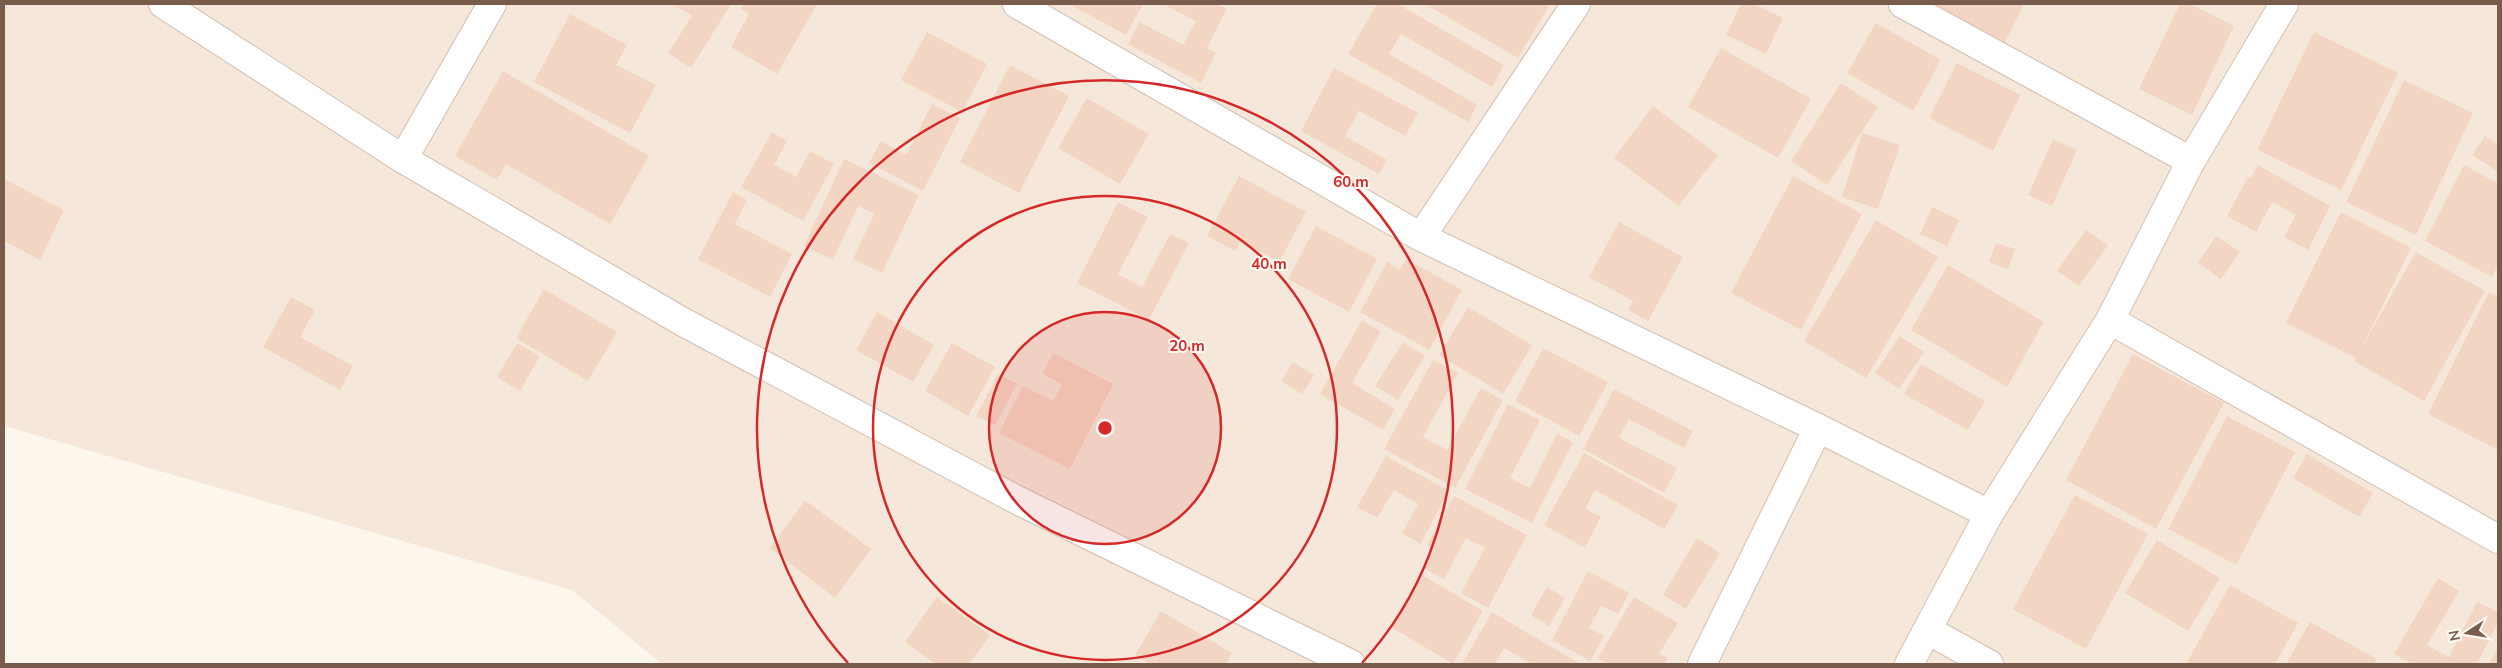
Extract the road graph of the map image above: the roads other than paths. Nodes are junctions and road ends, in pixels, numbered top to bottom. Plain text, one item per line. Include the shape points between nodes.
1 (163, 4) edge
2 (492, 4) edge
3 (1017, 4) edge
4 (1576, 4) edge
5 (1903, 4) edge
6 (2284, 4) edge
7 (403, 159) junction
8 (2192, 161) junction
9 (1421, 237) junction
10 (2110, 320) junction
11 (1818, 428) junction
12 (1988, 514) junction
13 (2498, 539) edge
14 (1929, 631) junction
15 (1351, 664) edge
16 (1702, 664) edge
17 (1910, 664) edge
18 (1989, 664) edge

1 - 7 street
2 - 7 street
3 - 9 street
4 - 9 street
5 - 8 street
6 - 8 street
7 - 15 street via 683,322 1019,501
8 - 10 street
9 - 11 street
10 - 12 street
10 - 13 street
11 - 12 street
11 - 16 street
12 - 14 street
14 - 17 street
14 - 18 street

